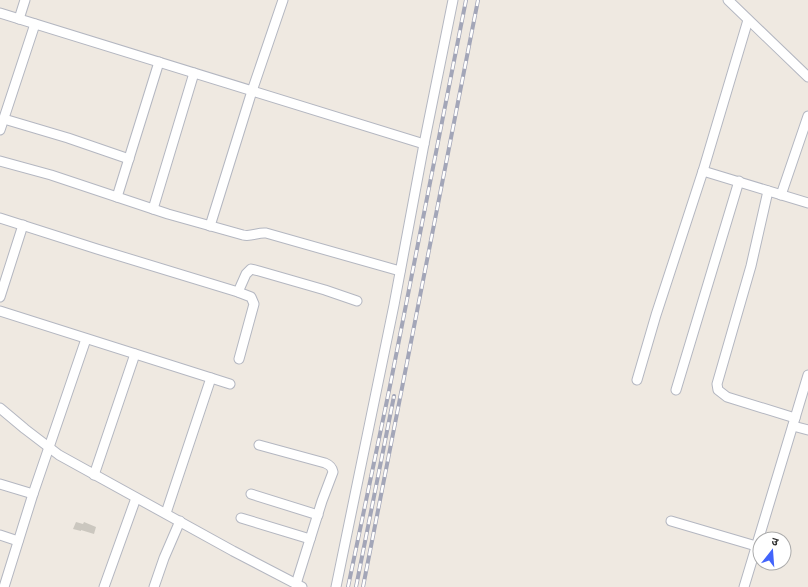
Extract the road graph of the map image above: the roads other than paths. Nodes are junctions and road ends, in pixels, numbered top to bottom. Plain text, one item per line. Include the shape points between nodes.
1 (25, 0) edge
2 (283, 0) edge
3 (728, 0) edge
4 (451, 1) edge
5 (0, 13) edge
6 (19, 19) junction
7 (748, 20) junction
8 (35, 24) junction
9 (159, 62) junction
10 (194, 73) junction
11 (808, 76) edge
12 (252, 91) junction
13 (808, 116) edge
14 (4, 119) junction
15 (0, 130) edge
16 (424, 144) junction
17 (129, 159) junction
18 (0, 161) edge
19 (703, 171) junction
20 (739, 181) junction
21 (768, 191) junction
22 (782, 195) junction
23 (117, 197) junction
24 (808, 203) edge
25 (153, 209) junction
26 (0, 218) edge
27 (23, 225) junction
28 (210, 226) junction
29 (400, 271) junction
30 (238, 292) junction
31 (0, 298) edge
32 (357, 302) dead end
33 (0, 311) edge
34 (86, 339) junction
35 (135, 354) junction
36 (239, 359) dead end
37 (808, 375) edge
38 (211, 378) junction
39 (637, 380) dead end
40 (230, 384) dead end
41 (676, 390) dead end
42 (0, 408) edge
43 (794, 422) junction
44 (808, 430) edge
45 (259, 445) dead end
46 (49, 447) junction
47 (94, 475) junction
48 (0, 484) edge
49 (33, 494) junction
50 (251, 494) dead end
51 (136, 498) junction
52 (166, 514) junction
53 (318, 515) junction
54 (241, 518) dead end
55 (180, 521) junction
56 (671, 521) dead end
57 (761, 531) edge
58 (0, 535) edge
59 (310, 539) junction
60 (18, 541) junction
61 (752, 545) edge
62 (752, 560) edge
63 (299, 585) edge
64 (4, 587) edge
65 (104, 587) edge
66 (154, 587) edge
67 (336, 587) edge
68 (744, 587) edge

1 - 6 street
2 - 12 street
3 - 7 street
4 - 16 street
5 - 6 street
6 - 8 street
7 - 11 street
7 - 19 street
8 - 9 street
8 - 14 street
9 - 10 street
9 - 17 street
10 - 12 street
10 - 25 street
12 - 16 street
12 - 28 street
13 - 22 street
14 - 15 street
14 - 17 street
16 - 29 street
17 - 23 street
18 - 23 street
19 - 20 street
19 - 39 street
20 - 21 street
20 - 41 street
21 - 22 street
21 - 43 street via 751,266 717,384 718,390 727,397
22 - 24 street
23 - 25 street
25 - 28 street
26 - 27 street
27 - 30 street
27 - 31 street
28 - 29 street via 248,236 263,232
29 - 67 street
30 - 32 street via 250,269 325,290
30 - 36 street via 251,297 254,304
33 - 34 street
34 - 35 street
34 - 46 street
35 - 38 street
35 - 47 street
37 - 43 street
38 - 40 street
38 - 52 street
42 - 46 street
43 - 44 street
43 - 57 street
45 - 53 street via 331,466 333,472
46 - 47 street
46 - 49 street
47 - 51 street
48 - 49 street
49 - 60 street
50 - 53 street
51 - 52 street
51 - 65 street
52 - 55 street
53 - 59 street
54 - 59 street
55 - 63 street
55 - 66 street
56 - 61 street
58 - 60 street
59 - 63 street
60 - 64 street
62 - 68 street

